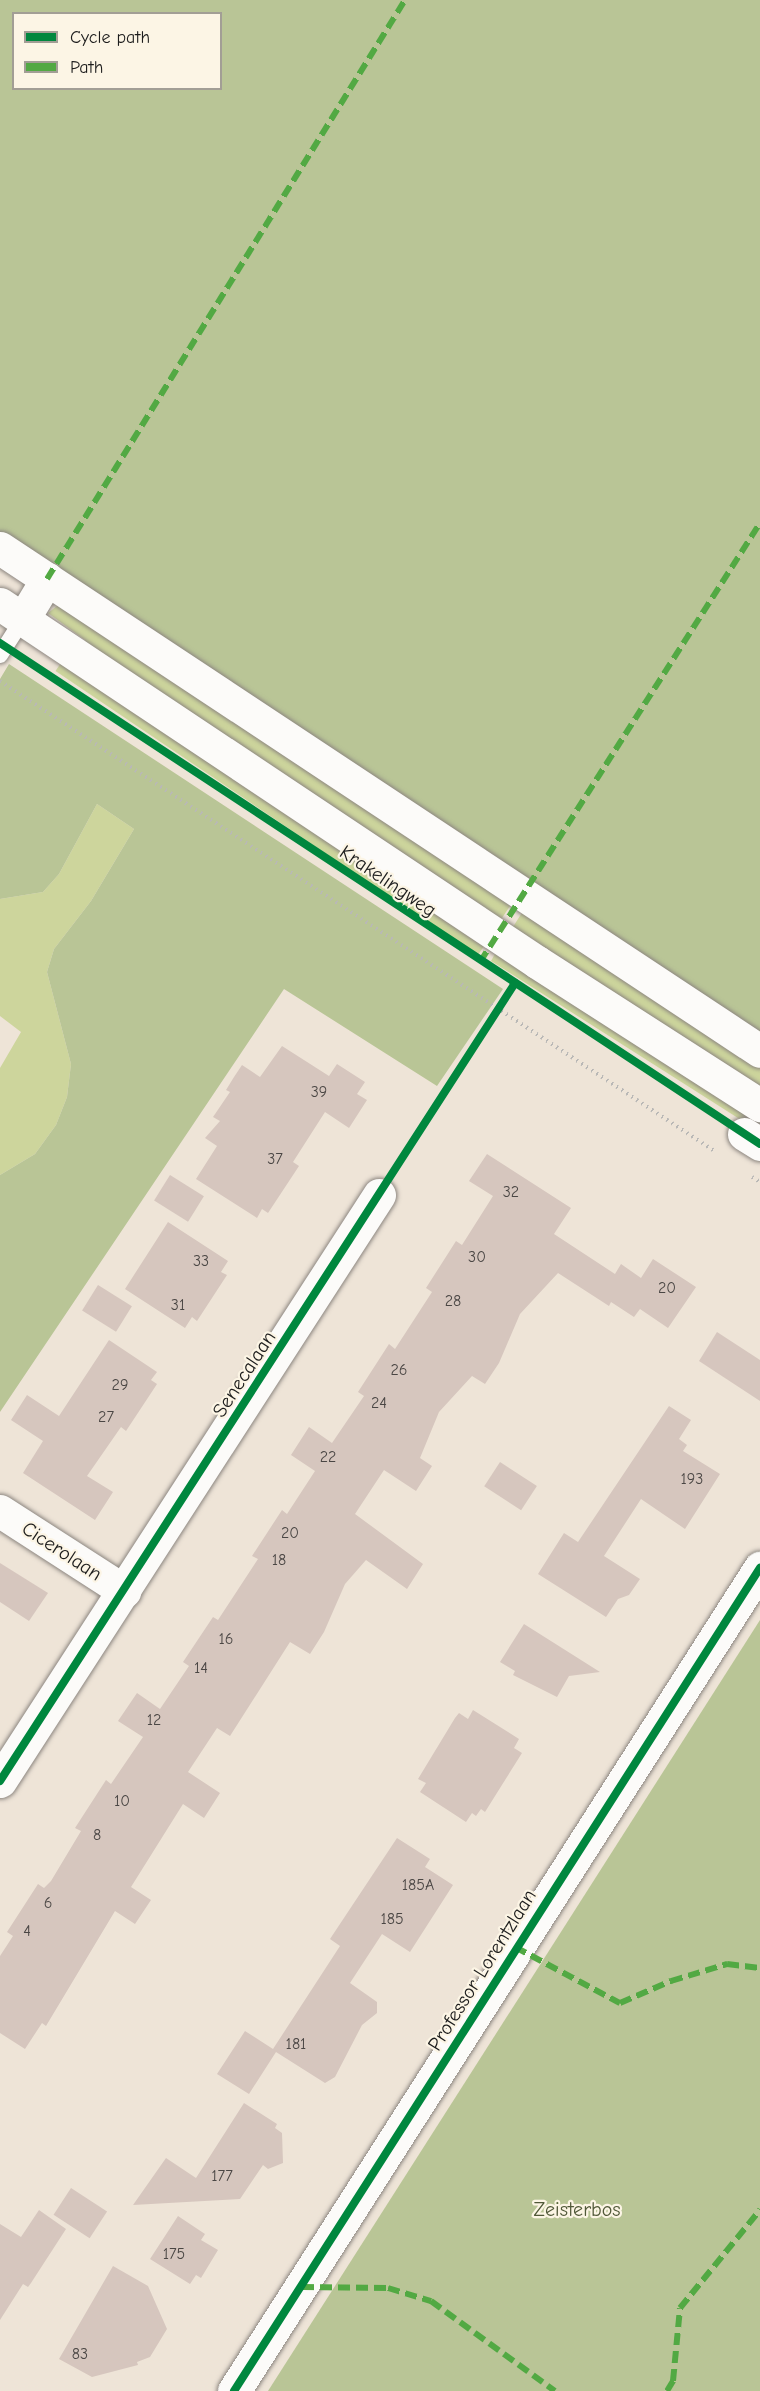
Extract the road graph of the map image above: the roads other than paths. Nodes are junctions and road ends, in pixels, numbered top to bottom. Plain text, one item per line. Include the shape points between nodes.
1 (0, 548) edge
2 (47, 579) junction
3 (11, 611) edge
4 (0, 655) edge
5 (760, 1051) edge
6 (760, 1106) edge
7 (380, 1195) dead end
8 (0, 1511) edge
9 (760, 1568) edge
10 (124, 1591) junction
11 (0, 1781) edge
12 (234, 2391) edge

1 - 2 street
2 - 3 street
2 - 5 street
3 - 4 lane
3 - 6 street, Krakelingweg
7 - 10 street, Senecalaan
8 - 10 street, Cicerolaan
9 - 12 street, Professor Lorentzlaan
10 - 11 street, Senecalaan

